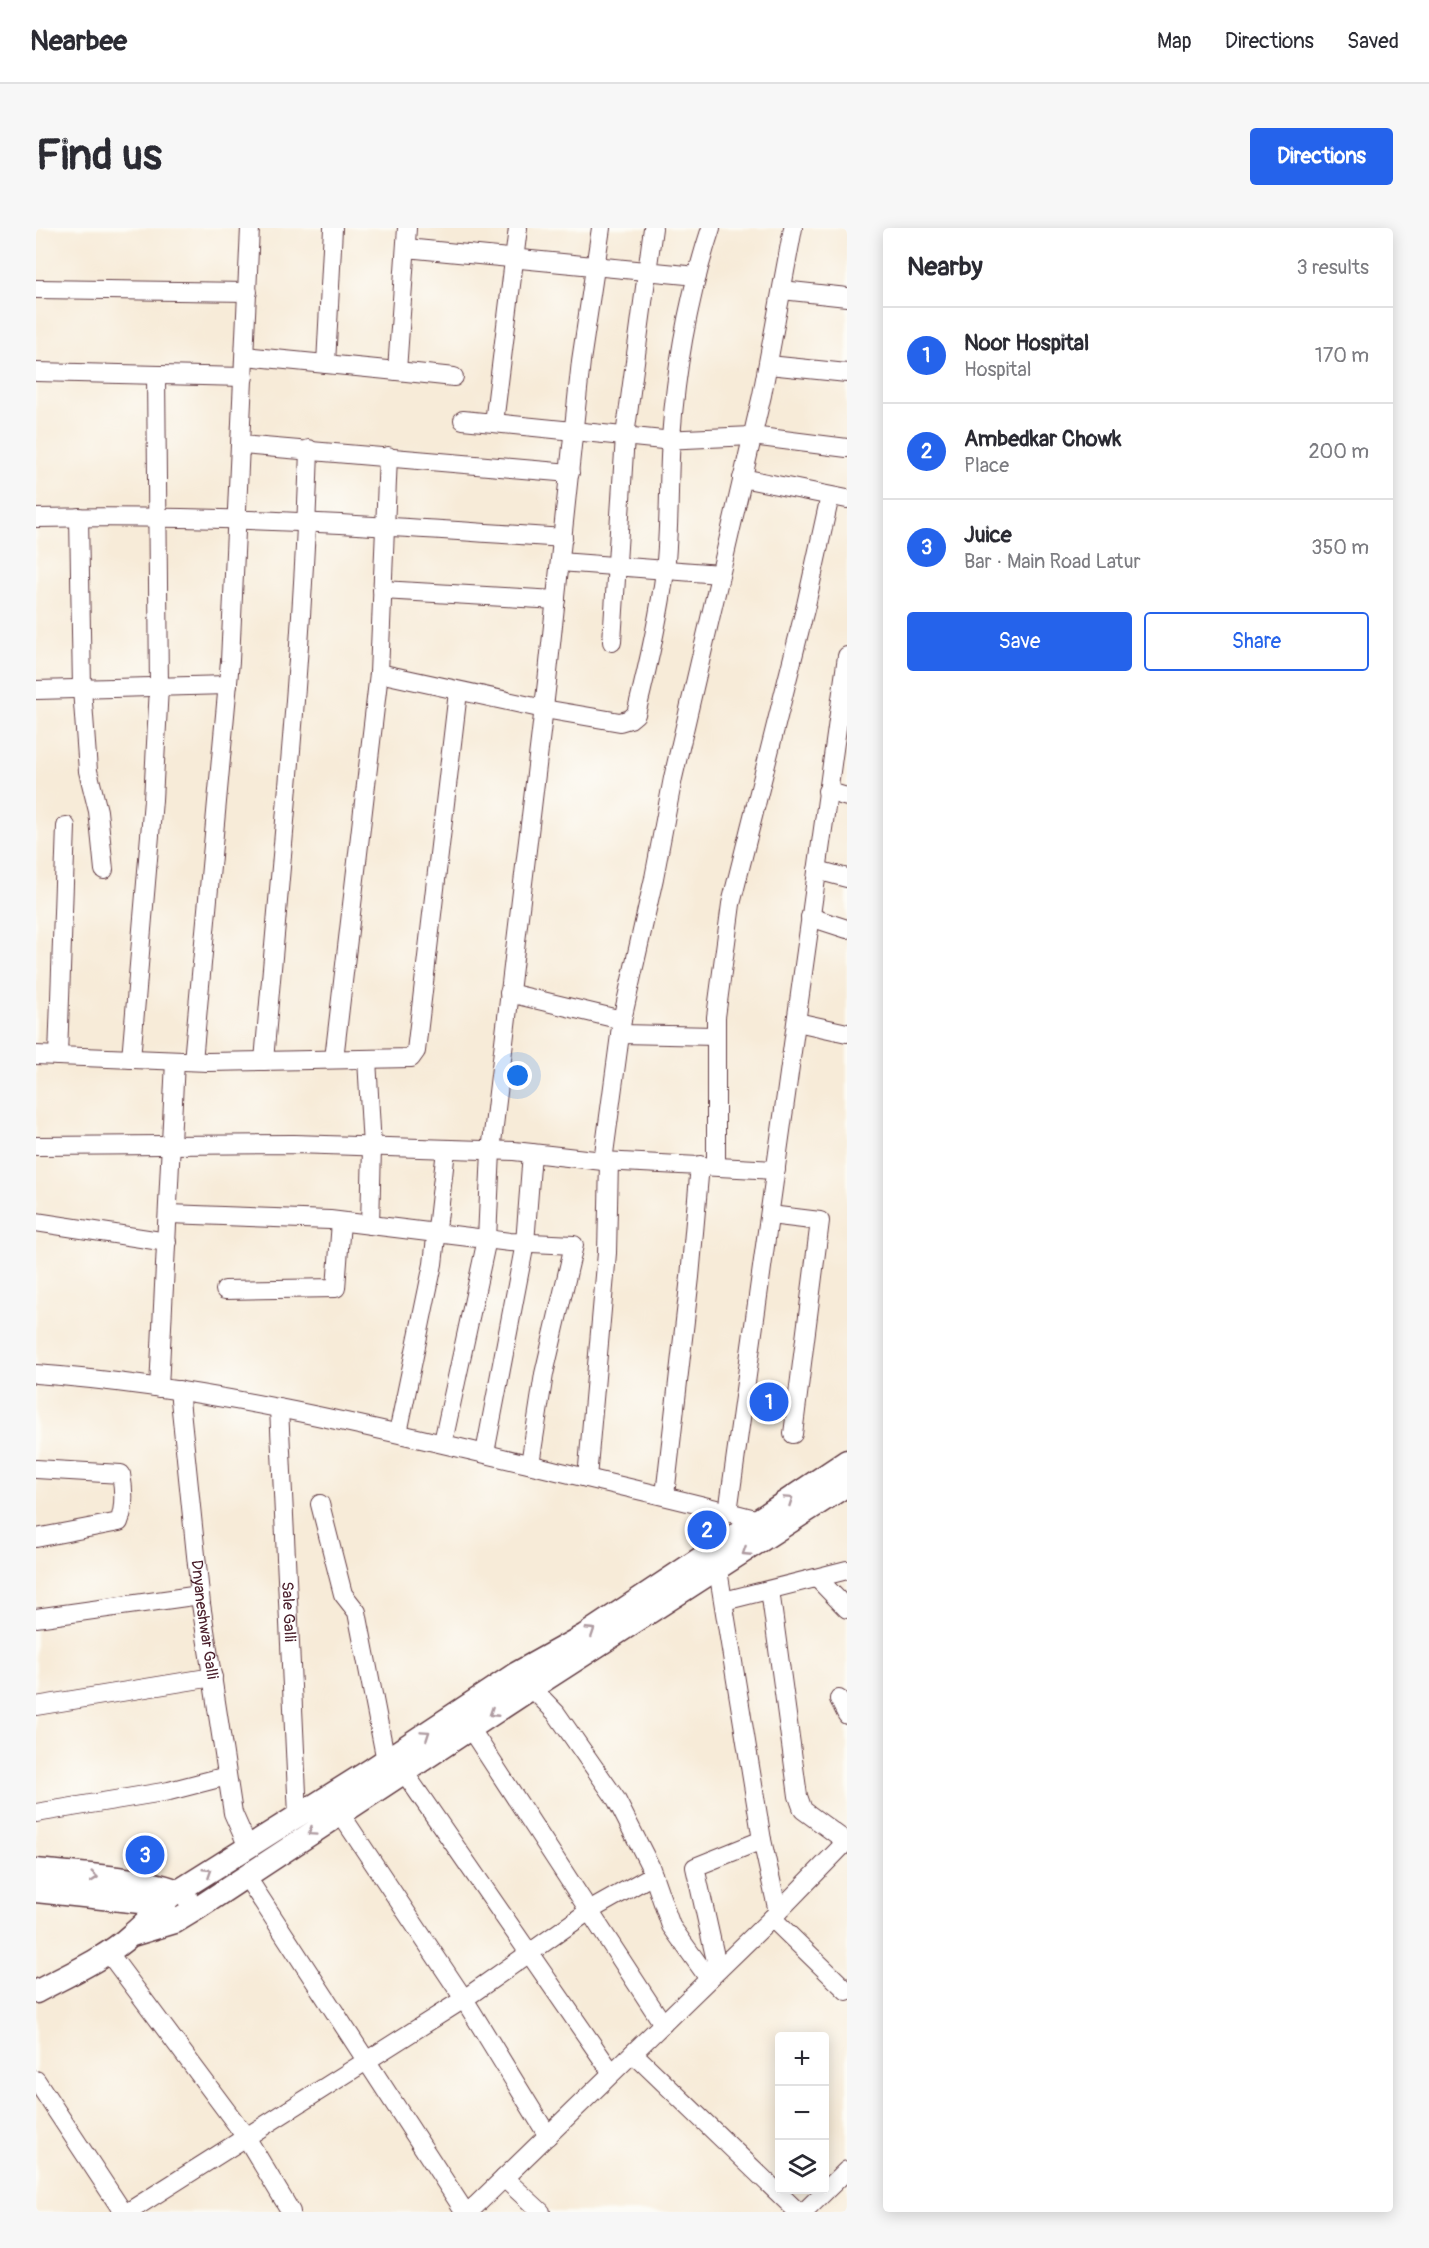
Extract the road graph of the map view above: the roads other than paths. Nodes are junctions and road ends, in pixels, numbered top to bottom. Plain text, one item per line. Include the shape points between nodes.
1 (250, 228) edge
2 (333, 228) edge
3 (407, 228) edge
4 (518, 228) edge
5 (601, 228) edge
6 (653, 228) edge
7 (711, 228) edge
8 (793, 228) edge
9 (406, 248) junction
10 (516, 257) junction
11 (596, 264) junction
12 (648, 270) junction
13 (697, 276) junction
14 (36, 289) edge
15 (782, 290) junction
16 (248, 292) junction
17 (847, 297) edge
18 (245, 356) junction
19 (326, 364) junction
20 (768, 365) junction
21 (397, 371) junction
22 (36, 372) edge
23 (847, 373) edge
24 (156, 375) junction
25 (244, 377) junction
26 (454, 377) dead end
27 (463, 420) dead end
28 (494, 423) junction
29 (574, 431) junction
30 (625, 436) junction
31 (752, 436) junction
32 (671, 440) junction
33 (242, 445) junction
34 (847, 448) edge
35 (309, 449) junction
36 (388, 456) junction
37 (570, 473) junction
38 (742, 478) junction
39 (839, 497) edge
40 (158, 516) junction
41 (80, 517) junction
42 (36, 518) edge
43 (238, 519) junction
44 (307, 520) junction
45 (385, 526) junction
46 (563, 538) junction
47 (560, 562) junction
48 (617, 566) junction
49 (665, 570) junction
50 (720, 574) junction
51 (382, 590) junction
52 (556, 600) junction
53 (612, 642) dead end
54 (847, 656) edge
55 (379, 673) junction
56 (228, 685) junction
57 (159, 687) junction
58 (82, 689) junction
59 (36, 690) edge
60 (458, 692) junction
61 (544, 709) junction
62 (843, 711) edge
63 (828, 791) junction
64 (847, 797) edge
65 (66, 826) dead end
66 (104, 870) dead end
67 (817, 870) junction
68 (847, 878) edge
69 (810, 917) junction
70 (847, 929) edge
71 (509, 993) junction
72 (797, 1022) junction
73 (621, 1027) junction
74 (847, 1033) edge
75 (717, 1036) junction
76 (36, 1055) edge
77 (58, 1056) junction
78 (131, 1059) junction
79 (334, 1059) junction
80 (367, 1059) junction
81 (175, 1060) junction
82 (193, 1061) junction
83 (264, 1061) junction
84 (36, 1146) edge
85 (172, 1147) junction
86 (372, 1148) junction
87 (446, 1150) junction
88 (491, 1151) junction
89 (532, 1153) junction
90 (606, 1161) junction
91 (708, 1166) junction
92 (776, 1170) junction
93 (169, 1214) junction
94 (770, 1215) junction
95 (36, 1222) edge
96 (341, 1222) junction
97 (370, 1225) junction
98 (436, 1233) junction
99 (487, 1239) junction
100 (167, 1242) junction
101 (525, 1243) junction
102 (225, 1290) dead end
103 (36, 1374) edge
104 (159, 1388) junction
105 (178, 1390) junction
106 (279, 1408) junction
107 (398, 1433) junction
108 (793, 1434) dead end
109 (443, 1442) junction
110 (485, 1452) junction
111 (847, 1461) edge
112 (530, 1464) junction
113 (36, 1469) edge
114 (587, 1478) junction
115 (847, 1485) edge
116 (665, 1495) junction
117 (320, 1504) dead end
118 (728, 1512) junction
119 (759, 1521) junction
120 (36, 1538) edge
121 (718, 1570) junction
122 (847, 1570) edge
123 (817, 1578) junction
124 (770, 1590) junction
125 (200, 1595) junction
126 (724, 1601) junction
127 (847, 1609) edge
128 (36, 1618) edge
129 (213, 1677) junction
130 (532, 1688) junction
131 (36, 1706) edge
132 (470, 1728) junction
133 (395, 1766) junction
134 (228, 1776) junction
135 (36, 1813) edge
136 (340, 1813) junction
137 (298, 1815) junction
138 (762, 1840) junction
139 (847, 1842) edge
140 (248, 1847) junction
141 (36, 1870) edge
142 (653, 1875) junction
143 (246, 1876) junction
144 (180, 1890) junction
145 (36, 1891) edge
146 (159, 1904) junction
147 (198, 1908) junction
148 (589, 1911) junction
149 (775, 1915) junction
150 (175, 1922) junction
151 (132, 1935) junction
152 (108, 1952) junction
153 (530, 1952) junction
154 (714, 1974) junction
155 (847, 1990) edge
156 (36, 1992) edge
157 (464, 1999) junction
158 (663, 2024) junction
159 (633, 2053) junction
160 (366, 2060) junction
161 (612, 2073) junction
162 (39, 2091) edge
163 (548, 2136) junction
164 (246, 2137) junction
165 (847, 2170) edge
166 (504, 2178) junction
167 (125, 2212) edge
168 (291, 2212) edge
169 (467, 2212) edge
170 (541, 2212) edge
171 (798, 2212) edge
172 (804, 2212) edge

1 - 16 street
2 - 19 street
3 - 9 street
4 - 10 street
5 - 11 street
6 - 12 street
7 - 13 street
8 - 15 street
9 - 10 street
9 - 21 street
10 - 11 street
10 - 28 street
11 - 12 street
11 - 29 street
12 - 13 street
12 - 30 street
13 - 32 street via 680,361
14 - 16 street
15 - 17 street
15 - 20 street
16 - 18 street
18 - 19 street
18 - 25 street
19 - 21 street
20 - 23 street
20 - 31 street
21 - 26 street
22 - 24 street
24 - 25 street
24 - 40 street
25 - 33 street
27 - 28 street
28 - 29 street
29 - 30 street
29 - 37 street
30 - 32 street
30 - 48 street
31 - 32 street
31 - 34 street
31 - 38 street
32 - 49 street
33 - 35 street
33 - 43 street
35 - 36 street
35 - 44 street
36 - 37 street
36 - 45 street
37 - 46 street
38 - 39 street
38 - 50 street
39 - 75 street via 806,605 731,904
40 - 41 street
40 - 43 street
40 - 57 street
41 - 42 street
41 - 58 street
43 - 44 street
43 - 56 street
44 - 45 street
44 - 83 street via 296,716
45 - 46 street
45 - 51 street
46 - 47 street
47 - 48 street
47 - 52 street
48 - 49 street
48 - 53 street
49 - 50 street
49 - 61 street via 658,622 636,714 620,722
50 - 73 street
51 - 52 street
51 - 55 street
52 - 61 street
54 - 62 street
55 - 60 street
55 - 79 street
56 - 57 street
56 - 82 street
57 - 58 street
57 - 78 street
58 - 59 street
58 - 66 street via 88,771 98,811
60 - 61 street
60 - 80 street via 416,1051 411,1058
61 - 71 street
62 - 63 street
63 - 64 street
63 - 67 street
65 - 77 street
67 - 68 street
67 - 69 street
69 - 70 street
69 - 72 street
71 - 73 street
71 - 88 street
72 - 74 street
72 - 92 street
73 - 75 street
73 - 90 street
75 - 91 street
76 - 77 street
77 - 78 street
78 - 81 street
79 - 80 street
79 - 83 street
80 - 86 street
81 - 82 street
81 - 85 street
82 - 83 street
84 - 85 street
85 - 86 street via 294,1144
85 - 93 street
86 - 87 street
86 - 97 street
87 - 88 street
87 - 98 street
88 - 89 street
88 - 99 street
89 - 90 street
89 - 101 street
90 - 91 street
90 - 114 street via 606,1264
91 - 92 street
91 - 116 street via 690,1277
92 - 94 street
93 - 96 street
93 - 100 street
94 - 108 street via 820,1221
94 - 118 street
95 - 100 street
96 - 97 street
96 - 102 street via 336,1288
97 - 98 street
98 - 99 street
98 - 107 street
99 - 101 street
99 - 109 street
100 - 104 street
101 - 110 street
101 - 112 street via 574,1245 544,1374
103 - 104 street
104 - 105 street
105 - 106 street
105 - 125 street, Dnyaneshwar Galli
106 - 107 street
106 - 137 street, Sale Galli
107 - 109 street
109 - 110 street
110 - 112 street
119 -> 111 main road
112 - 114 street
113 - 120 street via 121,1474 123,1486 119,1522
114 - 116 street
115 -> 121 main road
116 - 118 street
117 - 133 street via 343,1594 357,1612
118 - 119 street
133 -> 119 main road via 518,1673 585,1635
121 - 126 street
121 - 130 main road
122 - 123 street
123 - 124 street
123 - 127 street
124 - 126 street
124 - 139 street via 798,1796 803,1810
125 - 128 street
125 - 129 street, Dnyaneshwar Galli
126 - 138 street
129 - 131 street
129 - 134 street, Dnyaneshwar Galli
130 -> 132 main road
130 - 142 street via 556,1713 604,1780
132 - 133 main road
132 - 148 street
133 - 136 main road
133 - 137 main road
133 - 153 street
134 - 135 street via 168,1791
134 - 140 street, Dnyaneshwar Galli via 233,1814
136 -> 143 main road
136 - 157 street
137 - 140 main road
138 - 149 street
138 - 154 street via 695,1867
139 - 149 street
144 -> 140 main road
141 -> 144 main road via 152,1882
142 - 148 street
142 - 154 street via 671,1926
143 - 147 main road
143 - 160 street
144 - 146 main road
144 - 147 main road
145 - 146 main road
146 - 150 main road
146 - 151 main road
147 - 150 main road
148 - 153 street
148 - 158 street
149 - 154 street
149 - 155 street
150 - 151 main road
151 - 152 main road
152 - 156 main road
152 - 164 street
153 - 157 street
153 - 161 street
154 - 158 street
157 - 160 street
157 - 163 street
158 - 159 street
159 - 161 street
159 - 171 street
160 - 164 street
160 - 169 street
161 - 163 street
162 - 167 street
163 - 166 street
164 - 167 street
164 - 168 street
165 - 172 street
166 - 169 street
166 - 170 street

